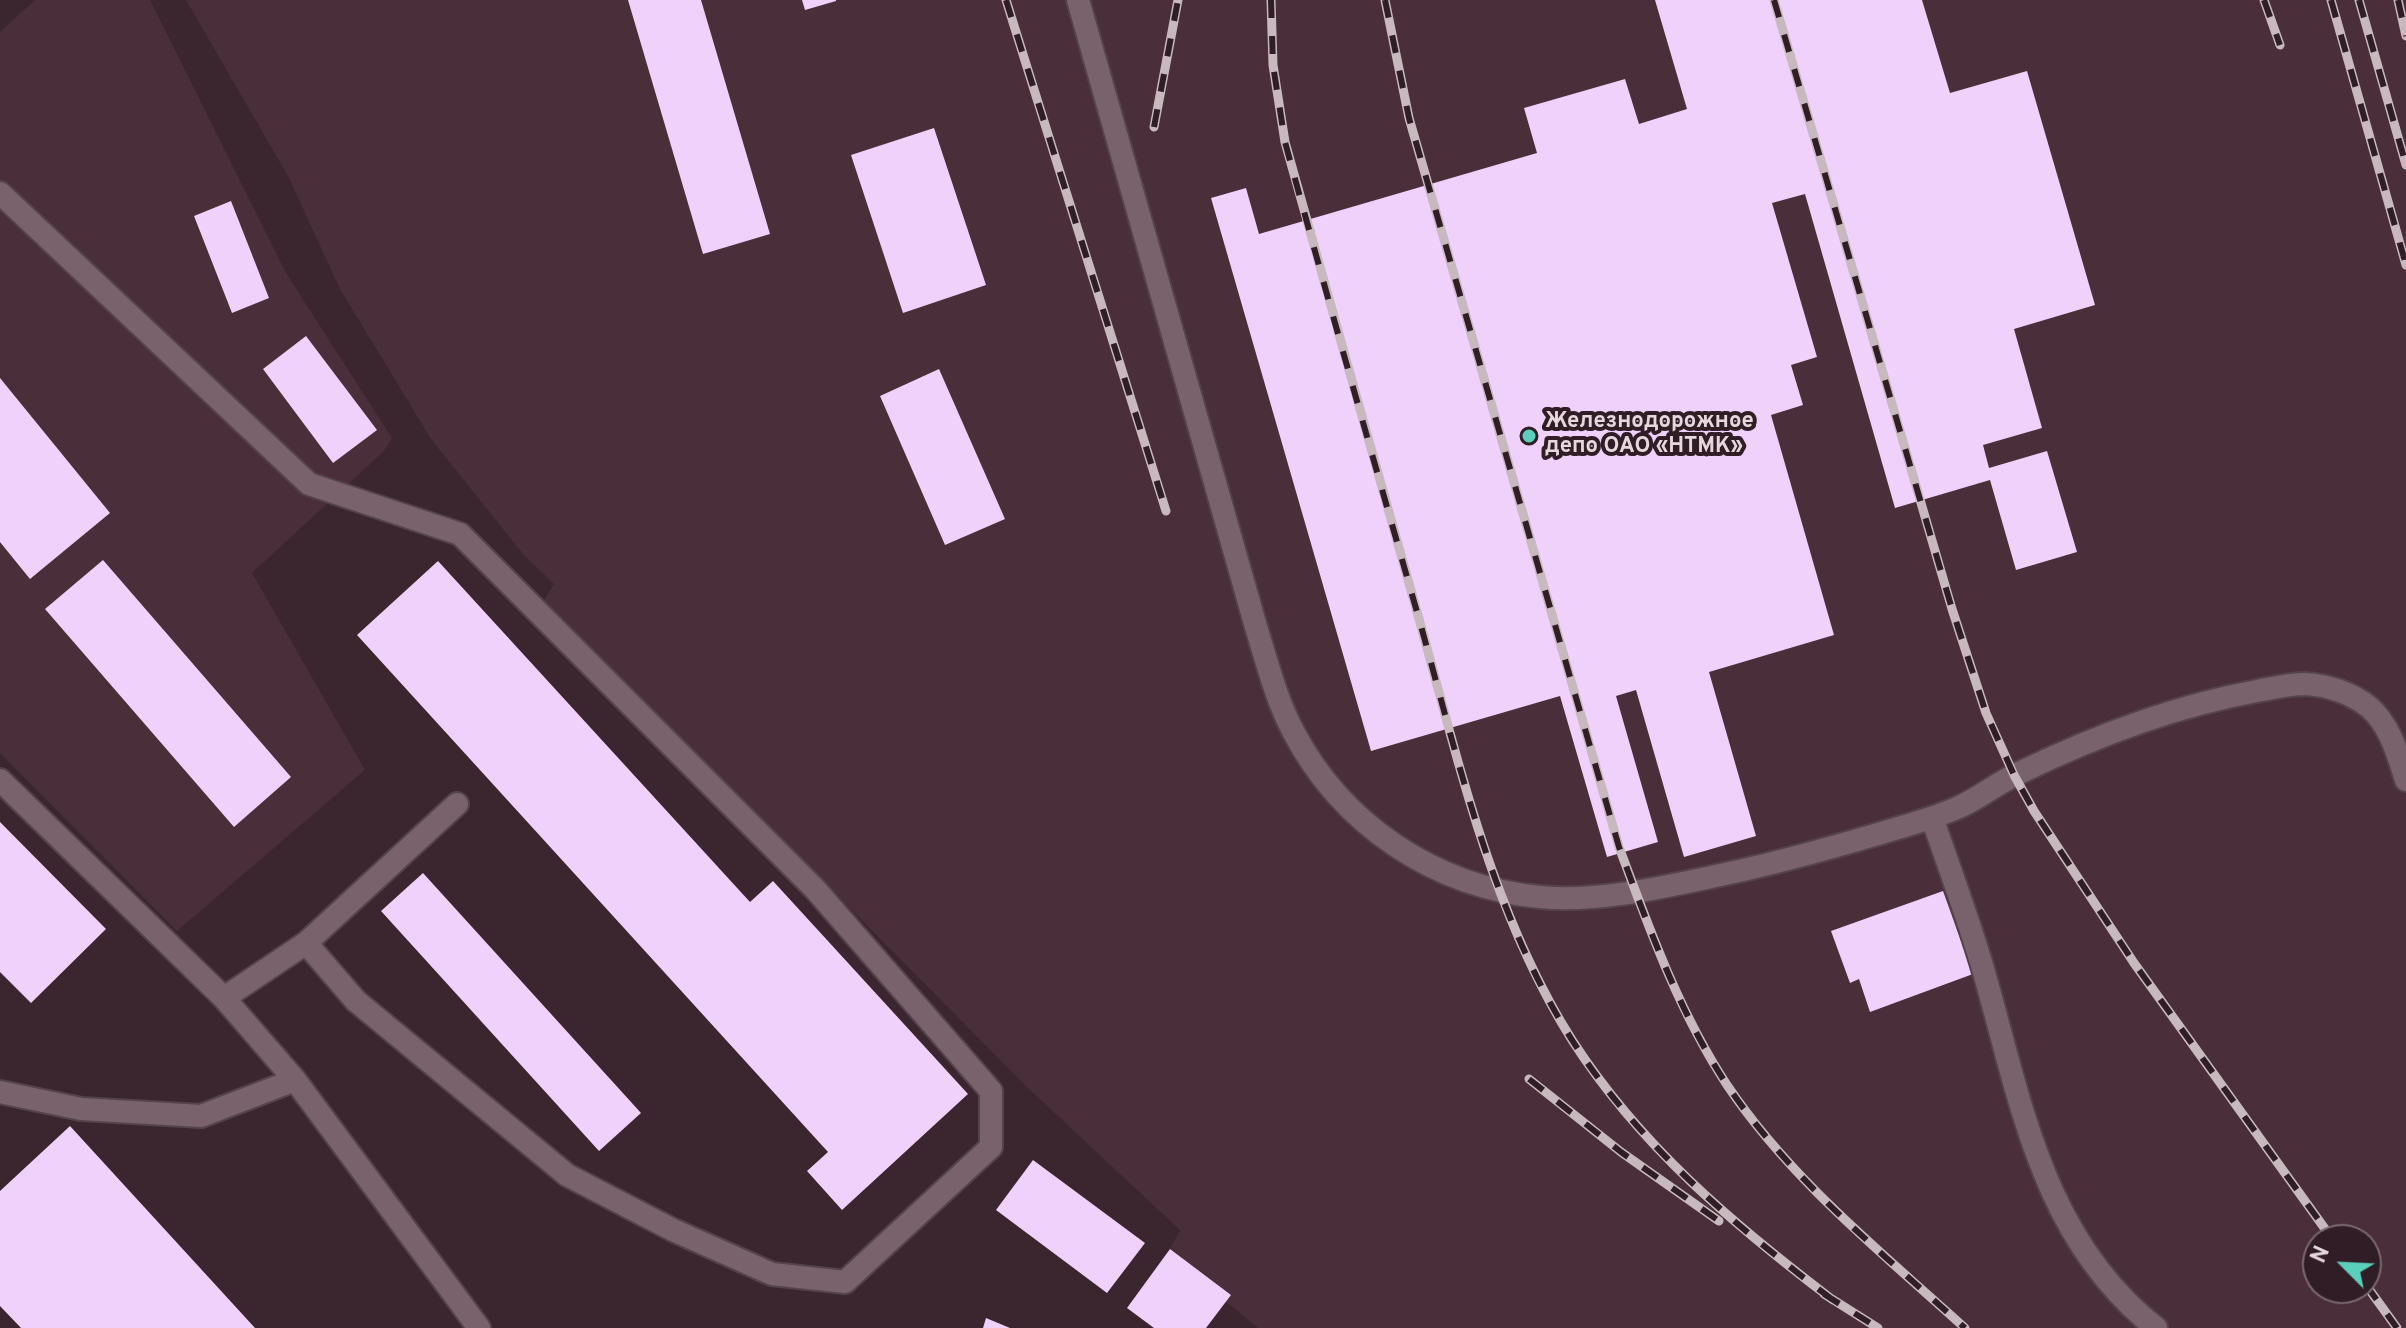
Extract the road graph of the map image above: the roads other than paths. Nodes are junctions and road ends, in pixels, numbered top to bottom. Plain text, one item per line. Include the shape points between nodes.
1 (1078, 0) edge
2 (0, 193) edge
3 (0, 780) edge
4 (2406, 780) edge
5 (457, 804) dead end
6 (1932, 818) junction
7 (306, 943) junction
8 (224, 998) junction
9 (295, 1080) junction
10 (0, 1092) edge
11 (479, 1328) edge
12 (2156, 1328) edge

1 - 6 lane via 1281,706 1310,760 1357,816 1405,852 1452,877 1542,897 1688,882 1785,862
2 - 7 lane via 309,484 460,534 815,889 991,1091 991,1147 845,1282 772,1274 567,1175 356,1001
3 - 8 lane
4 - 6 lane via 2384,723 2371,708 2336,690 2302,684 2222,697 2137,723 2014,775
5 - 7 lane
6 - 12 lane via 2040,1166 2091,1257 2121,1296
7 - 8 lane
8 - 9 lane
9 - 10 lane via 201,1116 81,1109
9 - 11 lane

